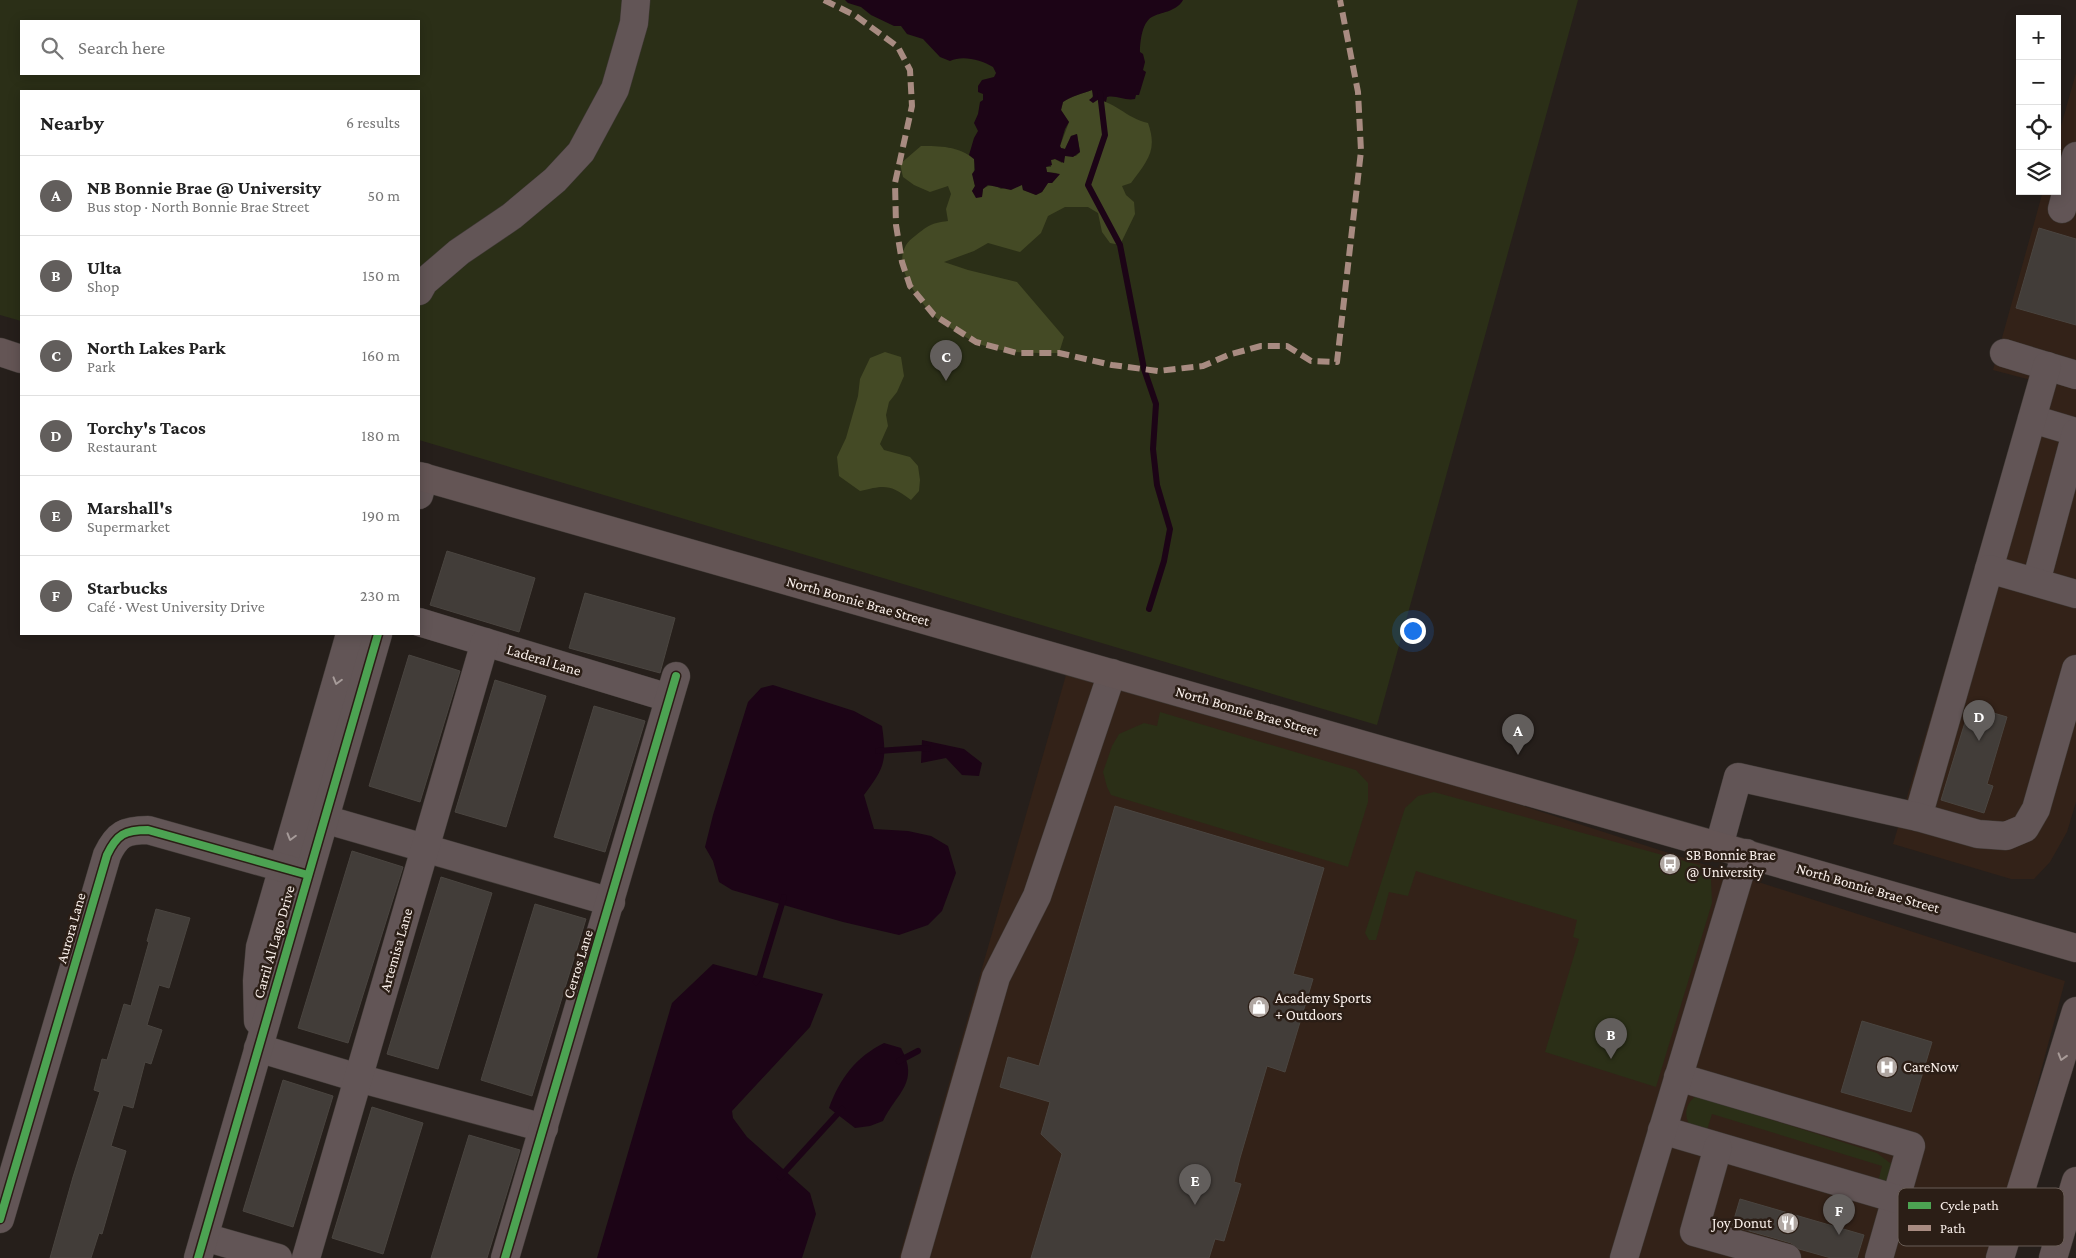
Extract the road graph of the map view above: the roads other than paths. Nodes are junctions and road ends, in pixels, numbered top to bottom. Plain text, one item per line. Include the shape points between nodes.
1 (636, 0) edge
2 (2076, 156) edge
3 (2062, 209) dead end
4 (420, 289) edge
5 (0, 352) edge
6 (2004, 353) dead end
7 (20, 359) edge
8 (2047, 366) junction
9 (2076, 375) edge
10 (2032, 420) junction
11 (2076, 432) edge
12 (421, 483) edge
13 (1989, 569) junction
14 (2036, 582) junction
15 (2076, 594) edge
16 (420, 622) edge
17 (350, 635) edge
18 (378, 635) edge
19 (485, 642) junction
20 (2076, 669) edge
21 (1112, 673) junction
22 (673, 687) joint
23 (1918, 817) junction
24 (324, 819) junction
25 (1719, 846) junction
26 (426, 848) junction
27 (1746, 853) junction
28 (295, 872) junction
29 (611, 902) junction
30 (2076, 948) edge
31 (2076, 1011) edge
32 (258, 1048) junction
33 (1678, 1077) junction
34 (358, 1078) junction
35 (544, 1128) junction
36 (1662, 1130) junction
37 (1718, 1147) junction
38 (2076, 1181) edge
39 (1900, 1188) edge
40 (2022, 1188) edge
41 (1898, 1195) edge
42 (1897, 1198) junction
43 (0, 1219) edge
44 (2064, 1221) edge
45 (2004, 1246) edge
46 (2057, 1246) edge
47 (201, 1247) edge
48 (278, 1258) edge
49 (306, 1258) edge
50 (505, 1258) edge
51 (915, 1258) edge
52 (1624, 1258) edge
53 (1787, 1258) edge
54 (1879, 1258) edge
55 (2000, 1258) edge
56 (2053, 1258) edge

1 - 4 street via 634,23 615,89 581,152 555,180 512,216 459,252
2 - 3 street
5 - 7 main road
6 - 8 street
8 - 9 street
8 - 10 street
10 - 11 street
10 - 13 street
11 - 14 street
12 - 21 main road, North Bonnie Brae Street
13 - 14 street
13 - 23 street
14 - 15 street
16 - 19 street, Laderal Lane
17 -> 28 street, Carril Al Lago Drive
18 - 24 street, Carril Al Lago Drive
19 - 22 street, Laderal Lane
19 - 26 street, Artemisa Lane
20 - 23 street via 2036,809 2025,828 2006,836 1978,834
21 - 25 main road, North Bonnie Brae Street
21 - 51 street via 1037,896 996,977
22 - 29 street, Cerros Lane
23 - 25 street via 1738,777
24 - 26 street
24 - 28 street, Carril Al Lago Drive
25 - 27 main road, North Bonnie Brae Street
26 - 29 street
26 - 34 street, Artemisa Lane
27 - 30 main road, North Bonnie Brae Street
27 - 33 street
28 - 32 street, Carril Al Lago Drive via 260,947
28 - 43 street, Aurora Lane via 148,830 122,834 113,841
29 - 35 street, Cerros Lane
31 -> 40 main road
32 - 34 street
32 - 47 street, Carril Al Lago Drive
33 - 36 street
33 - 39 street via 1912,1146
34 - 35 street
34 - 49 street, Artemisa Lane
35 - 50 street, Cerros Lane
36 - 37 street
36 - 52 street
37 - 42 street
37 - 53 street via 1694,1232
38 - 44 main road
41 - 42 street
42 - 54 street
45 -> 55 main road
46 - 56 main road
47 - 48 street

